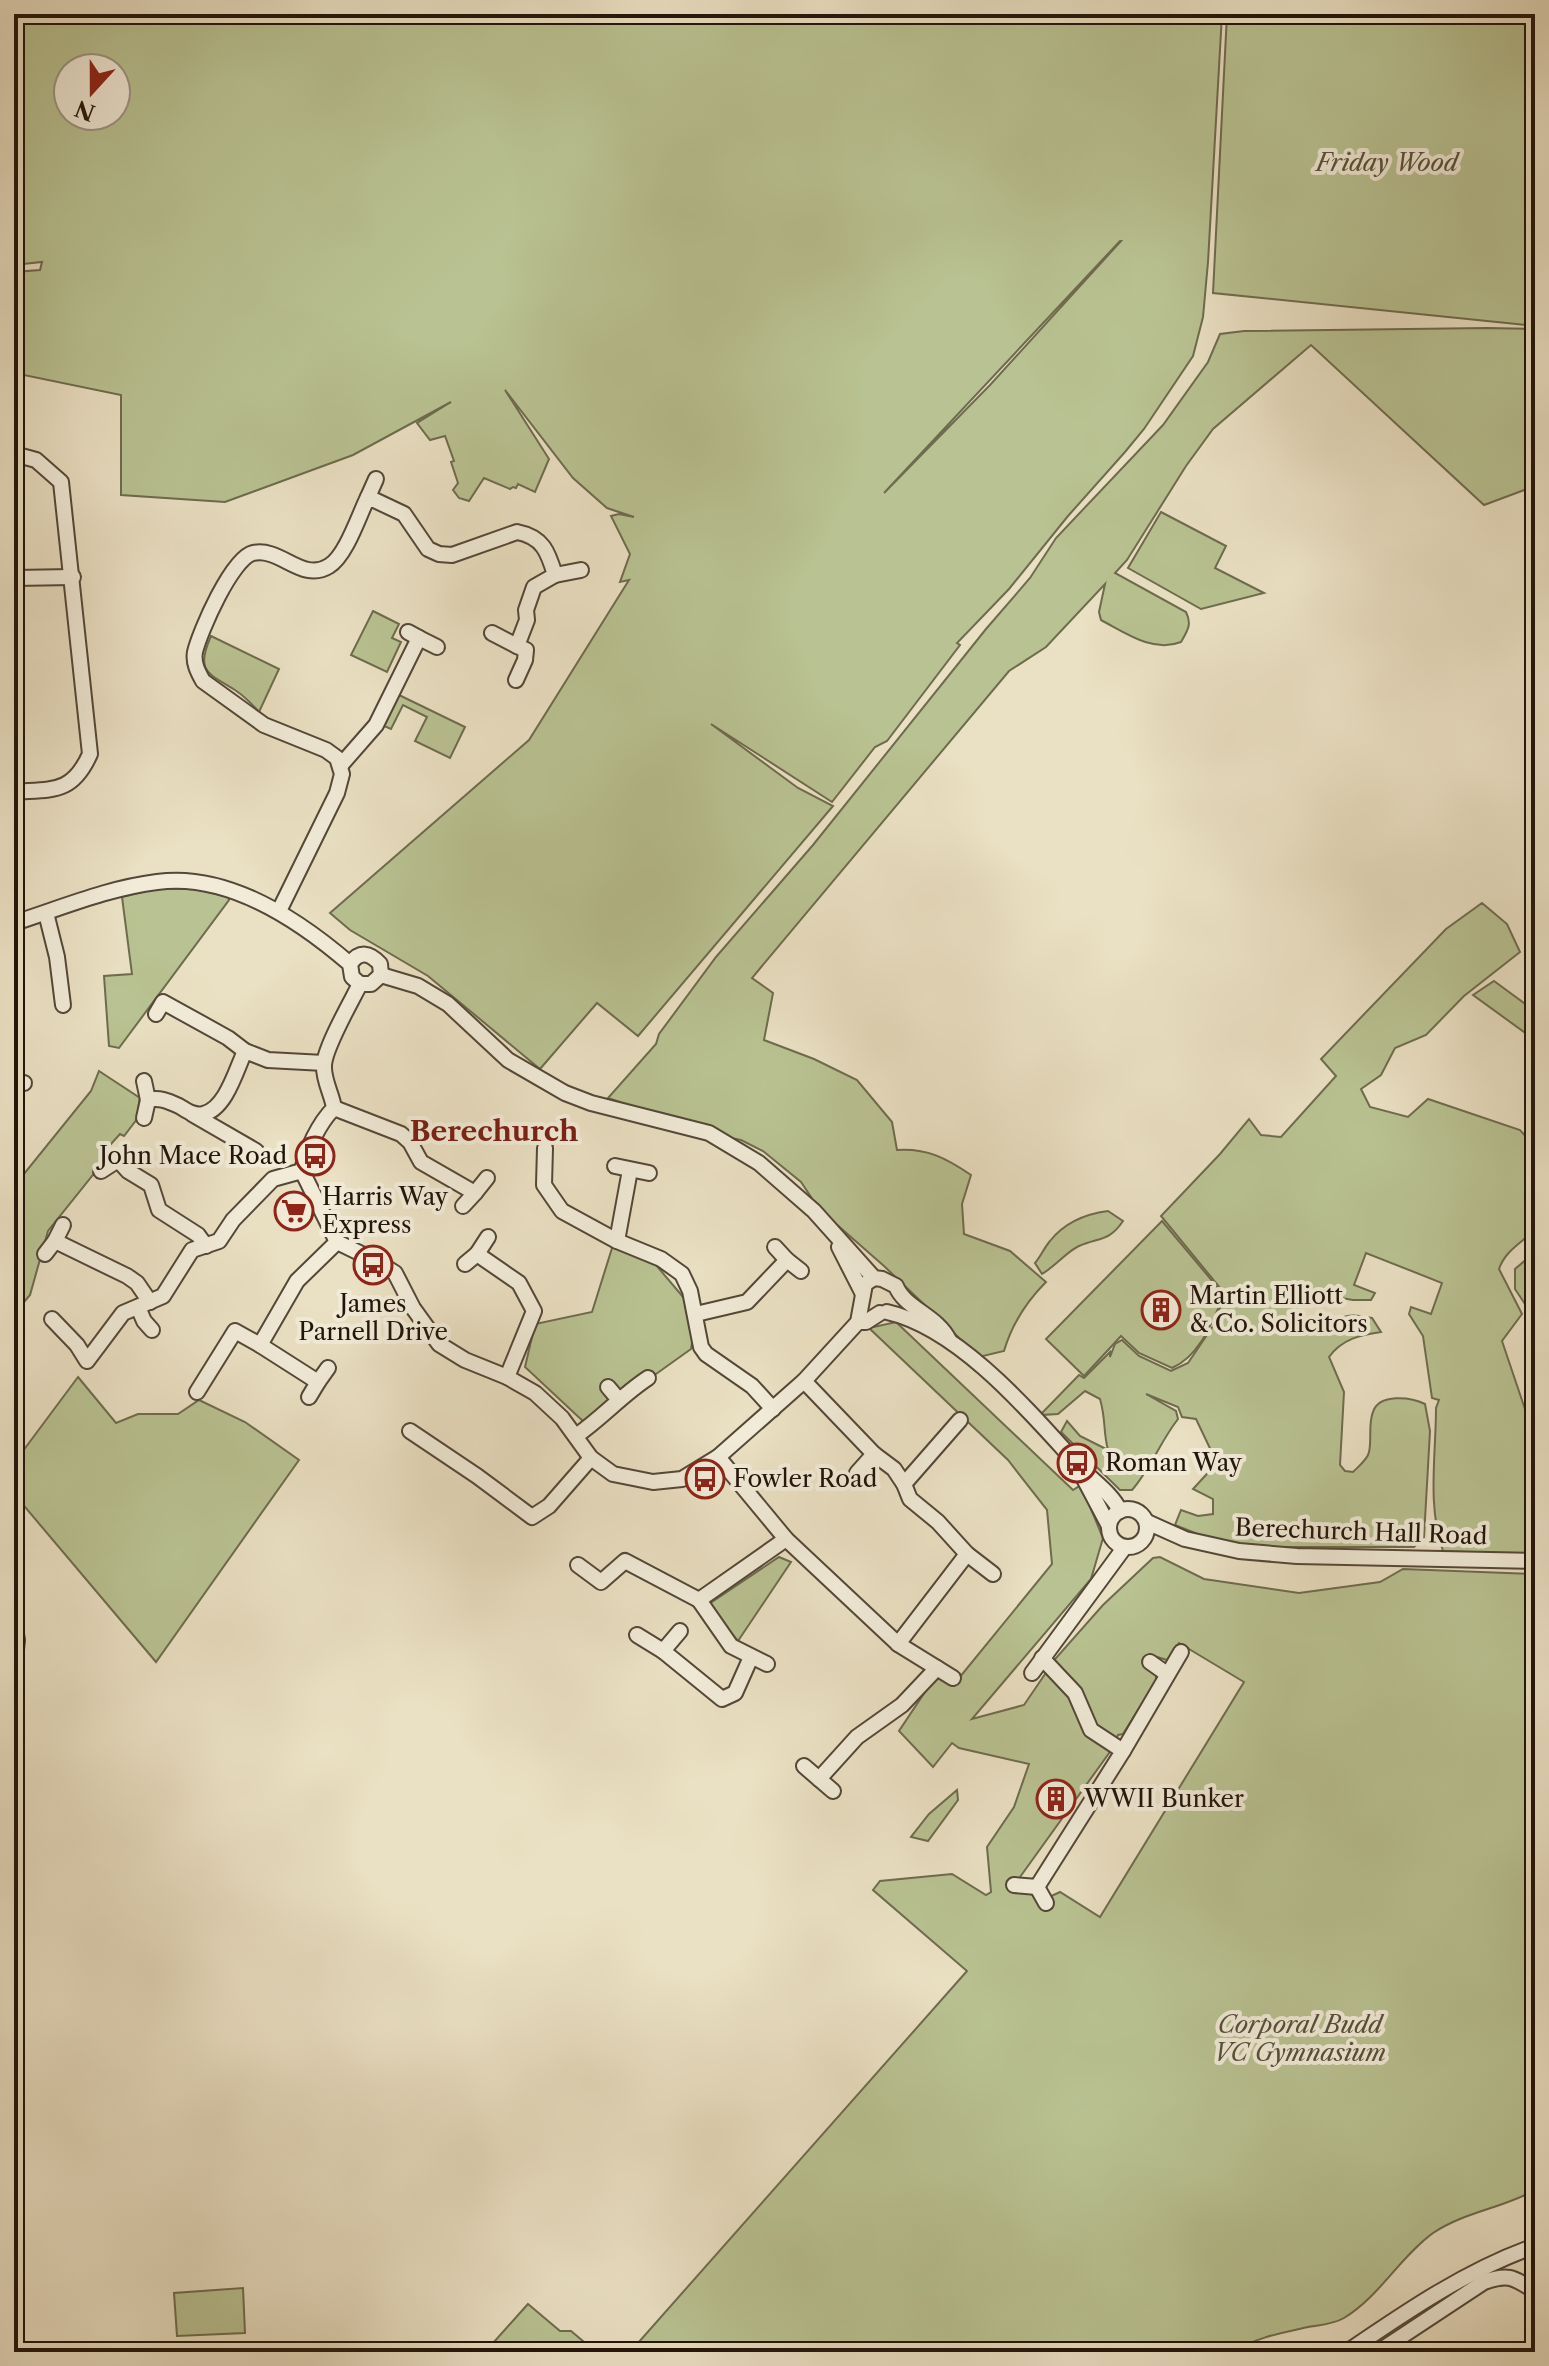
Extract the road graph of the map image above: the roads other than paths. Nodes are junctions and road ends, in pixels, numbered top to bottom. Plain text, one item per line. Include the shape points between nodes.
1 (14, 454) edge
2 (376, 479) dead end
3 (368, 497) junction
4 (581, 570) dead end
5 (555, 575) junction
6 (73, 577) junction
7 (14, 578) edge
8 (492, 633) dead end
9 (517, 646) junction
10 (437, 647) dead end
11 (516, 680) dead end
12 (341, 765) junction
13 (14, 792) edge
14 (279, 911) junction
15 (46, 913) junction
16 (14, 923) edge
17 (350, 964) junction
18 (381, 975) junction
19 (360, 984) junction
20 (163, 1002) dead end
21 (63, 1005) dead end
22 (245, 1051) junction
23 (324, 1063) junction
24 (144, 1081) dead end
25 (148, 1100) junction
26 (334, 1108) junction
27 (192, 1114) junction
28 (144, 1118) dead end
29 (545, 1148) dead end
30 (256, 1151) dead end
31 (101, 1171) dead end
32 (302, 1171) junction
33 (649, 1173) dead end
34 (487, 1178) dead end
35 (475, 1193) junction
36 (463, 1206) dead end
37 (63, 1225) dead end
38 (488, 1237) dead end
39 (837, 1239) junction
40 (55, 1241) junction
41 (617, 1241) junction
42 (337, 1242) junction
43 (206, 1246) junction
44 (775, 1247) dead end
45 (45, 1254) dead end
46 (477, 1254) junction
47 (787, 1260) junction
48 (465, 1264) dead end
49 (801, 1271) dead end
50 (874, 1278) junction
51 (898, 1293) junction
52 (863, 1298) junction
53 (144, 1304) junction
54 (884, 1313) junction
55 (696, 1314) junction
56 (52, 1319) dead end
57 (858, 1322) junction
58 (152, 1330) dead end
59 (949, 1340) junction
60 (260, 1345) junction
61 (199, 1358) dead end
62 (213, 1366) junction
63 (328, 1368) dead end
64 (507, 1377) junction
65 (648, 1378) dead end
66 (804, 1381) junction
67 (318, 1382) junction
68 (608, 1387) dead end
69 (197, 1392) dead end
70 (309, 1397) dead end
71 (619, 1400) junction
72 (773, 1409) junction
73 (960, 1420) dead end
74 (410, 1431) dead end
75 (576, 1436) junction
76 (874, 1454) junction
77 (718, 1457) junction
78 (591, 1458) junction
79 (1079, 1467) junction
80 (857, 1473) dead end
81 (904, 1484) junction
82 (1120, 1511) junction
83 (1147, 1522) junction
84 (1109, 1526) junction
85 (1144, 1538) junction
86 (786, 1539) junction
87 (1185, 1539) junction
88 (1124, 1548) junction
89 (967, 1554) junction
90 (1535, 1561) edge
91 (578, 1565) dead end
92 (993, 1574) dead end
93 (699, 1600) junction
94 (14, 1623) edge
95 (680, 1631) dead end
96 (637, 1635) dead end
97 (898, 1644) junction
98 (663, 1651) junction
99 (1181, 1652) dead end
100 (751, 1657) junction
101 (1042, 1658) junction
102 (1150, 1662) dead end
103 (767, 1664) dead end
104 (14, 1668) edge
105 (937, 1668) junction
106 (1032, 1673) dead end
107 (1167, 1674) junction
108 (953, 1678) dead end
109 (1123, 1751) junction
110 (804, 1766) dead end
111 (819, 1779) junction
112 (833, 1791) dead end
113 (1014, 1885) dead end
114 (1037, 1887) junction
115 (1046, 1903) dead end
116 (1535, 2246) edge
117 (1535, 2291) edge
118 (1347, 2352) edge
119 (1378, 2352) edge

1 - 6 street via 36,460 61,482
2 - 3 street
3 - 5 street via 404,514 428,549 439,554 452,555 517,532 528,534 547,549
3 - 12 street via 332,565 313,571 264,552 252,553 234,568 195,651 203,681 264,725 326,750
4 - 5 street
5 - 9 street via 534,587
6 - 7 street
6 - 13 street via 90,754 83,771 61,788
8 - 9 street
9 - 11 street via 526,650
10 - 12 street via 414,635 376,725
12 - 14 street via 341,784
14 - 15 street via 224,888 160,881
14 - 17 street
15 - 16 street
15 - 21 street
17 - 18 street via 363,953 372,954
17 - 19 street via 352,977
18 - 19 street via 371,984
18 - 39 street via 418,986 448,1004 508,1060 565,1093 709,1133 759,1163 804,1200
19 - 23 street
20 - 22 street
22 - 23 street via 268,1060
22 - 27 street via 214,1108
23 - 26 street
24 - 25 street
25 - 27 street via 165,1100
25 - 28 street
26 - 32 street
26 - 35 street via 401,1134 421,1162
27 - 30 street
29 - 41 street via 544,1185 562,1211
31 - 43 street via 121,1153 128,1171 151,1185 159,1210
32 - 42 street
32 - 43 street via 273,1179 219,1241
33 - 41 street via 622,1168
34 - 35 street
35 - 36 street
37 - 40 street
38 - 46 street
39 - 50 street
39 - 52 street
40 - 45 street
40 - 53 street via 137,1283
41 - 55 street via 682,1274
42 - 60 street via 297,1281
42 - 64 street via 395,1273 439,1344
43 - 53 street via 192,1250 163,1296
44 - 47 street
46 - 48 street
46 - 64 street via 519,1283 534,1311
47 - 49 street
47 - 55 street via 747,1302
50 - 51 street via 888,1281
50 - 52 street via 865,1284
51 - 54 street via 898,1302
51 - 59 street
52 - 54 street via 871,1310
52 - 57 street
53 - 56 street via 123,1313 89,1367
53 - 58 street via 144,1321
54 - 57 street
54 - 59 street via 915,1320
55 - 72 street via 706,1354 752,1386
57 - 66 street
59 - 79 street via 1043,1425
60 - 62 street via 235,1331
60 - 67 street
61 - 62 street
62 - 69 street
63 - 67 street
64 - 75 street via 535,1393
65 - 71 street
66 - 72 street
66 - 76 street
67 - 70 street
68 - 71 street
71 - 75 street
72 - 77 street
73 - 81 street
74 - 78 street via 532,1517 549,1506
75 - 78 street
76 - 80 street
76 - 81 street
77 - 78 street via 682,1479 653,1482 613,1474
77 - 86 street
79 - 82 street
79 - 84 street
81 - 89 street via 910,1499
82 - 83 street via 1134,1511
82 - 84 street
83 - 85 street
83 - 87 street, Berechurch Hall Road
84 - 88 street via 1114,1542
85 - 87 street, Berechurch Hall Road
85 - 88 street
86 - 93 street
86 - 97 street
87 - 90 street, Berechurch Hall Road via 1297,1556
88 - 101 street
89 - 92 street
89 - 97 street
91 - 93 street via 598,1588 625,1561
93 - 100 street via 731,1646
94 - 104 street
95 - 98 street
96 - 98 street
97 - 105 street
98 - 100 street via 722,1699 735,1693
99 - 107 street
100 - 103 street
101 - 106 street
101 - 109 street via 1075,1693 1091,1730
102 - 107 street
105 - 108 street
105 - 111 street via 902,1705 857,1737
107 - 109 street
109 - 114 street
110 - 111 street
111 - 112 street
113 - 114 street
114 - 115 street
116 - 118 street via 1501,2258 1420,2302
117 - 119 street via 1512,2277 1484,2282

